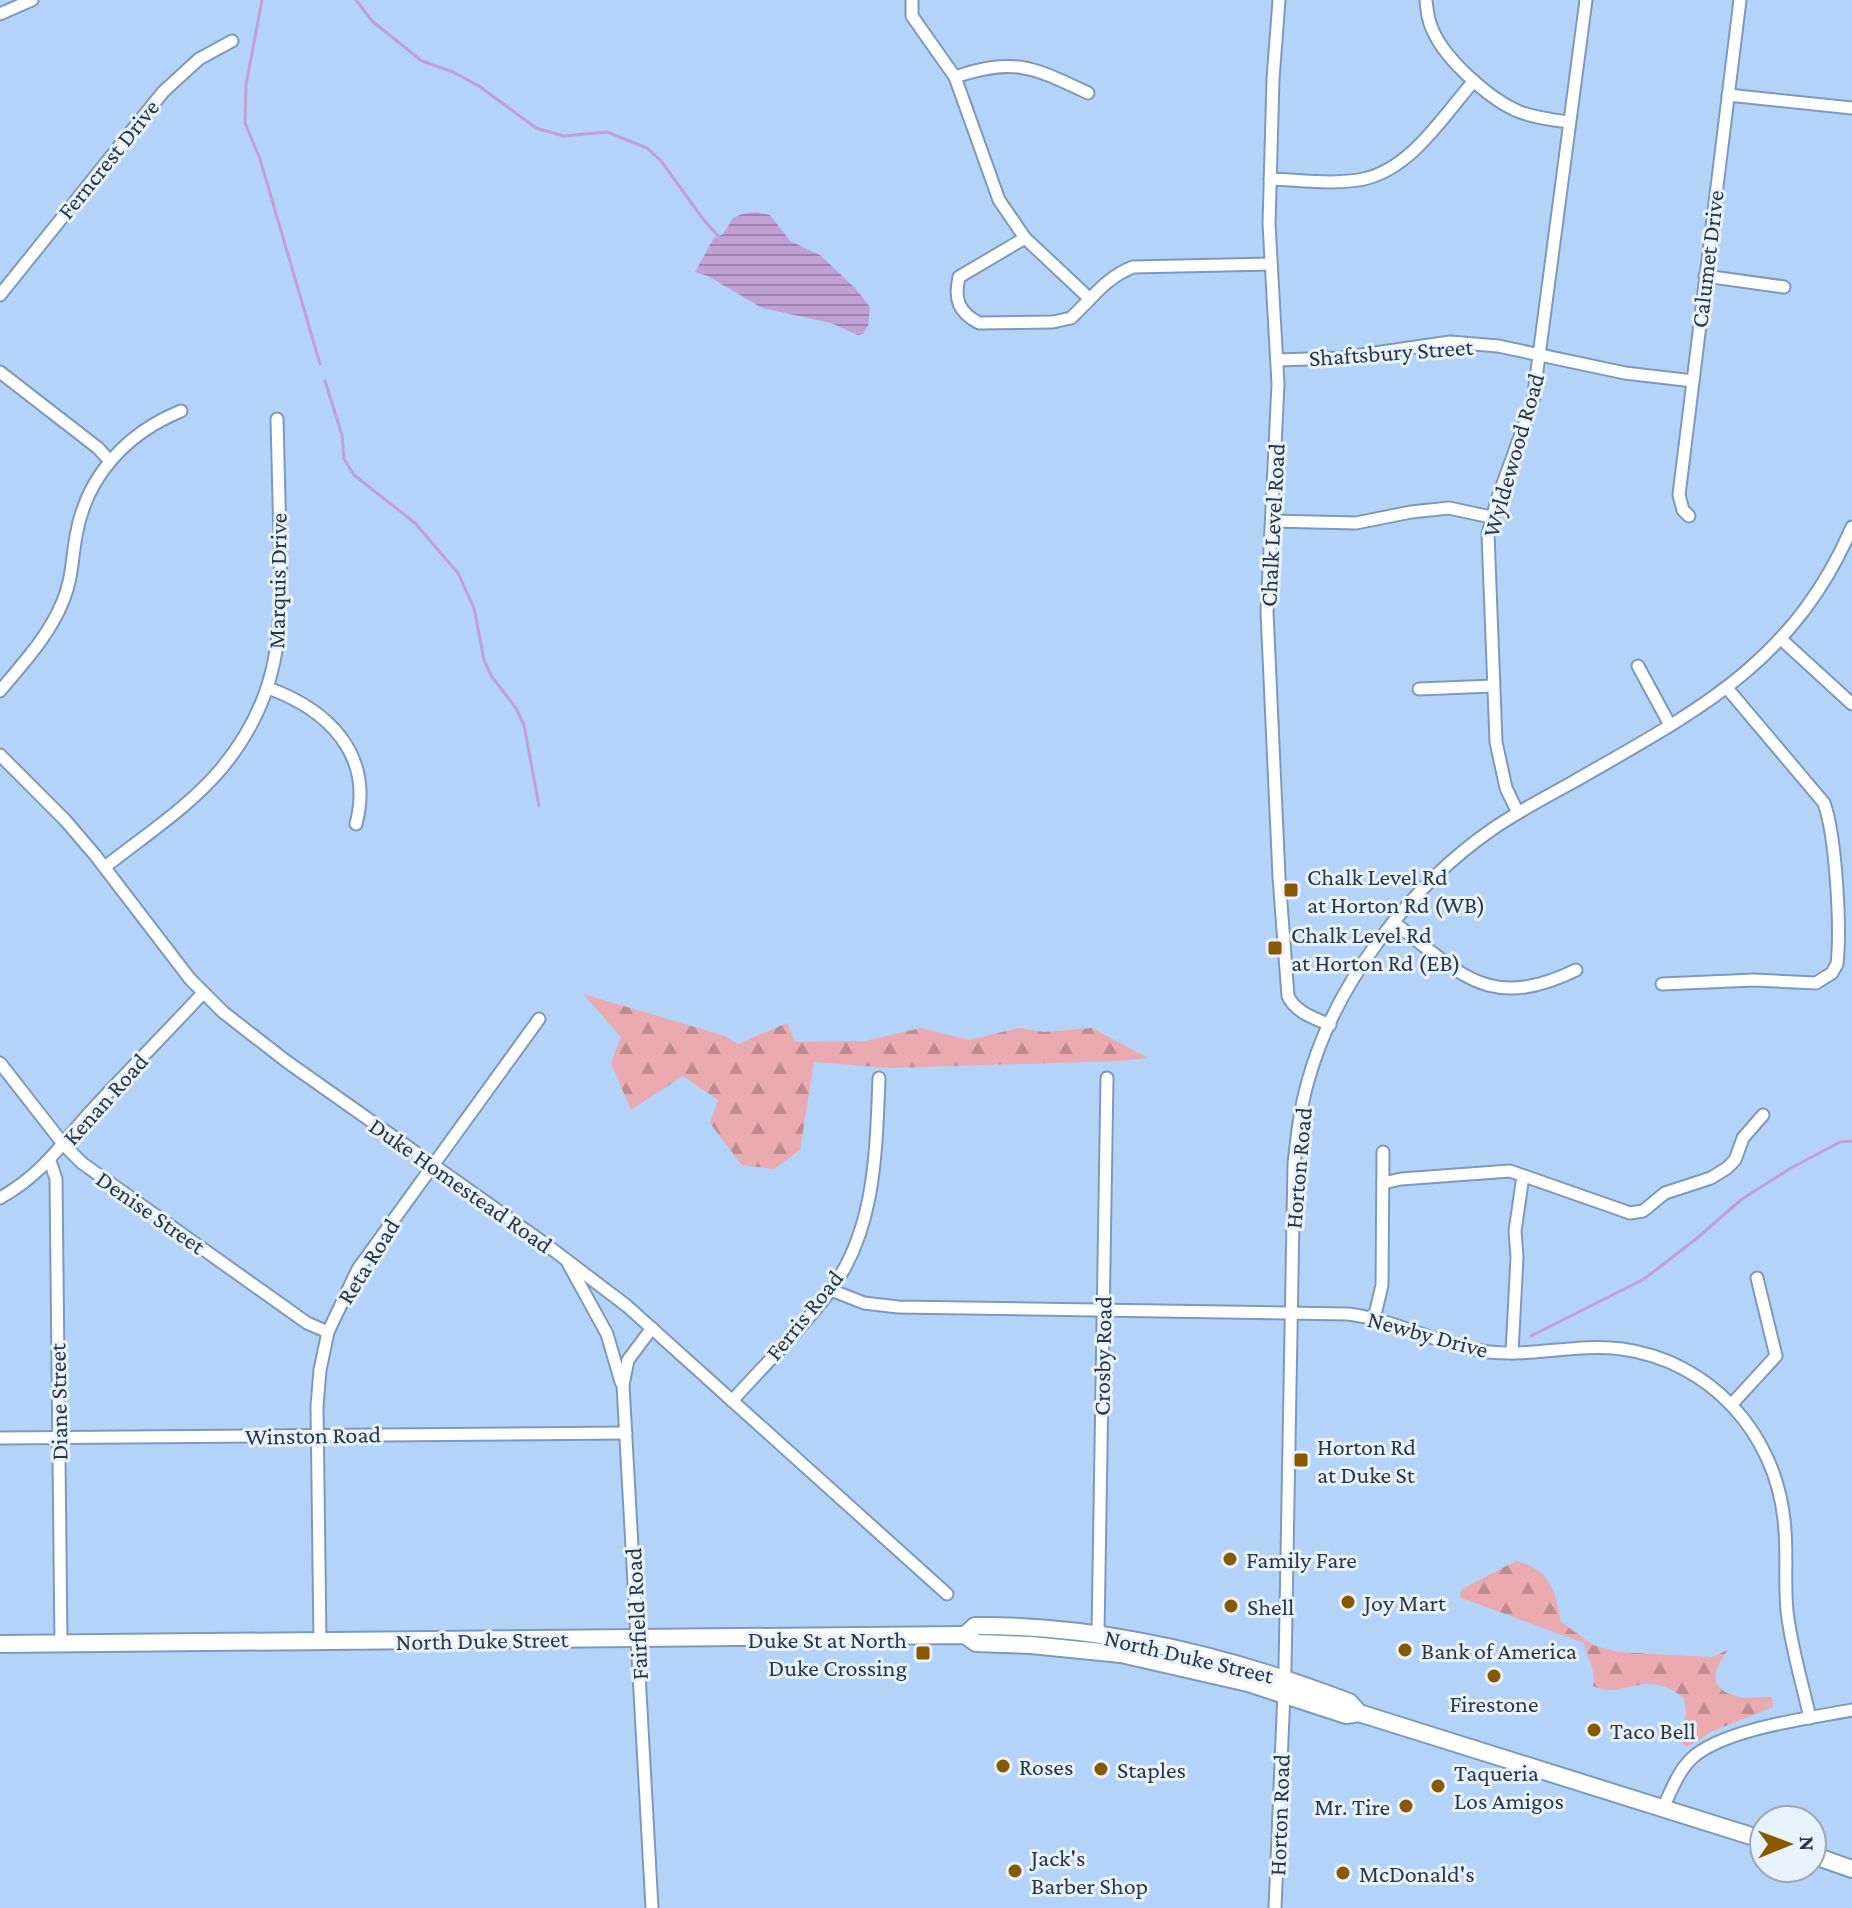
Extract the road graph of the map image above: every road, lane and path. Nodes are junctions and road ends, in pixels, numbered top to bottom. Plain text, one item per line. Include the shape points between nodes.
1 (32, 0) edge
2 (912, 0) edge
3 (1279, 0) edge
4 (1426, 0) edge
5 (1586, 0) edge
6 (1740, 0) edge
7 (0, 14) edge
8 (232, 41) dead end
9 (955, 77) junction
10 (1474, 81) junction
11 (1088, 93) dead end
12 (1728, 95) junction
13 (1852, 108) edge
14 (1569, 122) junction
15 (1270, 179) junction
16 (1025, 238) junction
17 (1271, 264) junction
18 (1705, 276) junction
19 (1784, 287) dead end
20 (0, 295) edge
21 (1090, 299) junction
22 (1541, 355) junction
23 (1277, 360) junction
24 (0, 372) edge
25 (1693, 381) junction
26 (181, 411) dead end
27 (277, 419) dead end
28 (109, 460) junction
29 (1689, 516) dead end
30 (1491, 517) junction
31 (1272, 521) junction
32 (1851, 532) edge
33 (1782, 640) junction
34 (1638, 666) dead end
35 (1493, 686) junction
36 (268, 688) junction
37 (1727, 688) junction
38 (1419, 689) dead end
39 (0, 691) edge
40 (1852, 704) edge
41 (1670, 725) junction
42 (0, 755) edge
43 (1518, 813) junction
44 (356, 824) dead end
45 (105, 867) junction
46 (1393, 922) junction
47 (1576, 970) dead end
48 (1662, 984) dead end
49 (203, 993) junction
50 (539, 1019) dead end
51 (1330, 1025) junction
52 (0, 1063) edge
53 (879, 1078) dead end
54 (1107, 1078) dead end
55 (1763, 1115) dead end
56 (64, 1145) junction
57 (1383, 1152) dead end
58 (50, 1161) junction
59 (433, 1165) junction
60 (1523, 1176) junction
61 (1383, 1183) junction
62 (0, 1198) edge
63 (566, 1259) junction
64 (1757, 1278) dead end
65 (831, 1290) junction
66 (1103, 1310) junction
67 (1291, 1312) junction
68 (1374, 1319) junction
69 (652, 1328) junction
70 (328, 1332) junction
71 (1512, 1353) junction
72 (623, 1385) junction
73 (732, 1401) junction
74 (1732, 1404) junction
75 (626, 1433) junction
76 (317, 1435) junction
77 (0, 1438) edge
78 (58, 1438) junction
79 (947, 1594) dead end
80 (1098, 1634) junction
81 (965, 1635) junction
82 (638, 1639) junction
83 (320, 1642) junction
84 (0, 1644) edge
85 (61, 1644) junction
86 (1284, 1686) junction
87 (1852, 1710) edge
88 (1810, 1718) junction
89 (1663, 1808) junction
90 (1748, 1835) edge
91 (1828, 1861) edge
92 (1852, 1869) edge
93 (652, 1908) edge
94 (1275, 1908) edge

1 - 7 street
2 - 9 street via 912,16
3 - 15 street, Chalk Level Road
4 - 10 street via 1438,41
5 - 14 street, Wyldewood Road
6 - 12 street, Calumet Drive
8 - 20 street, Ferncrest Drive via 175,78
9 - 11 street via 1010,65 1039,70
9 - 16 street via 999,200
10 - 14 street via 1514,109
10 - 15 street via 1409,155 1384,172 1356,180
12 - 13 street
12 - 18 street, Calumet Drive
14 - 22 street, Wyldewood Road
15 - 17 street, Chalk Level Road
16 - 21 street
16 - 21 street via 959,277 961,310 979,323 1053,322 1071,318
17 - 21 street via 1133,267
17 - 23 street, Chalk Level Road
18 - 19 street
18 - 25 street, Calumet Drive
22 - 23 street, Shaftsbury Street via 1450,342 1341,358
22 - 25 street, Shaftsbury Street
22 - 30 street, Wyldewood Road via 1529,416
23 - 31 street, Chalk Level Road
24 - 28 street
25 - 29 street, Calumet Drive via 1679,495
26 - 28 street via 147,428
27 - 36 street, Marquis Drive via 281,626
28 - 39 street via 85,503 68,587 56,617
30 - 31 street via 1449,508 1356,523
30 - 35 street, Wyldewood Road via 1487,544
31 - 51 street, Chalk Level Road via 1267,612 1285,988 1291,1004
32 - 33 street, Horton Road
33 - 37 street, Horton Road
33 - 40 street
34 - 41 street
35 - 38 street
35 - 43 street, Wyldewood Road via 1501,771
36 - 44 street via 316,711 344,743 359,782
36 - 45 street, Marquis Drive via 250,727 220,770
37 - 41 street, Horton Road
37 - 48 street via 1824,803 1833,851 1837,964 1816,983
41 - 43 street, Horton Road
42 - 45 street, Duke Homestead Road
43 - 46 street, Horton Road via 1441,870
45 - 49 street, Duke Homestead Road
46 - 47 street via 1439,961 1483,984 1535,986
46 - 51 street, Horton Road
49 - 56 street, Kenan Road
49 - 59 street, Duke Homestead Road via 286,1061
50 - 59 street, Reta Road
51 - 67 street, Horton Road via 1309,1078 1297,1133
52 - 56 street, Denise Street
53 - 65 street, Ferris Road via 873,1183 861,1227
54 - 66 street, Crosby Road
55 - 60 street via 1727,1168 1665,1193 1637,1213
56 - 58 street, Kenan Road
56 - 70 street, Denise Street via 295,1314
57 - 61 street
58 - 62 street, Kenan Road
58 - 78 street, Diane Street via 56,1179
59 - 63 street, Duke Homestead Road
59 - 70 street, Reta Road via 358,1269
60 - 61 street via 1503,1170
60 - 71 street via 1515,1231
61 - 68 street via 1382,1285
63 - 69 street, Duke Homestead Road
63 - 72 street via 607,1334
64 - 74 street via 1776,1356
65 - 66 street, Newby Drive via 883,1306
65 - 73 street, Ferris Road
66 - 67 street, Newby Drive
66 - 80 street, Crosby Road
67 - 68 street, Newby Drive
67 - 86 street, Horton Road
68 - 71 street, Newby Drive via 1465,1348
69 - 72 street, Fairfield Road via 628,1360
69 - 73 street, Duke Homestead Road
70 - 76 street, Reta Road
71 - 74 street, Newby Drive via 1603,1348 1644,1353 1690,1372
72 - 75 street, Fairfield Road
73 - 79 street, Duke Homestead Road
74 - 88 street, Newby Drive via 1755,1432 1779,1491 1788,1615
75 - 76 street, Winston Road
75 - 82 street, Fairfield Road
76 - 78 street, Winston Road
76 - 83 street, Reta Road
77 - 78 street, Winston Road
78 - 85 street, Diane Street
80 - 81 highway, North Duke Street via 975,1626
80 - 86 highway, North Duke Street via 1150,1642
81 - 82 highway, North Duke Street
81 - 86 highway, North Duke Street via 976,1643 1121,1654
82 - 83 highway, North Duke Street
82 - 93 street, Fairfield Road
83 - 85 highway, North Duke Street
84 - 85 highway, North Duke Street
86 - 89 highway, North Duke Street via 1349,1702 1359,1713
86 - 94 street, Horton Road
87 - 88 street
88 - 89 street via 1752,1731 1698,1754 1680,1773
89 - 90 highway, North Duke Street
91 - 92 highway

